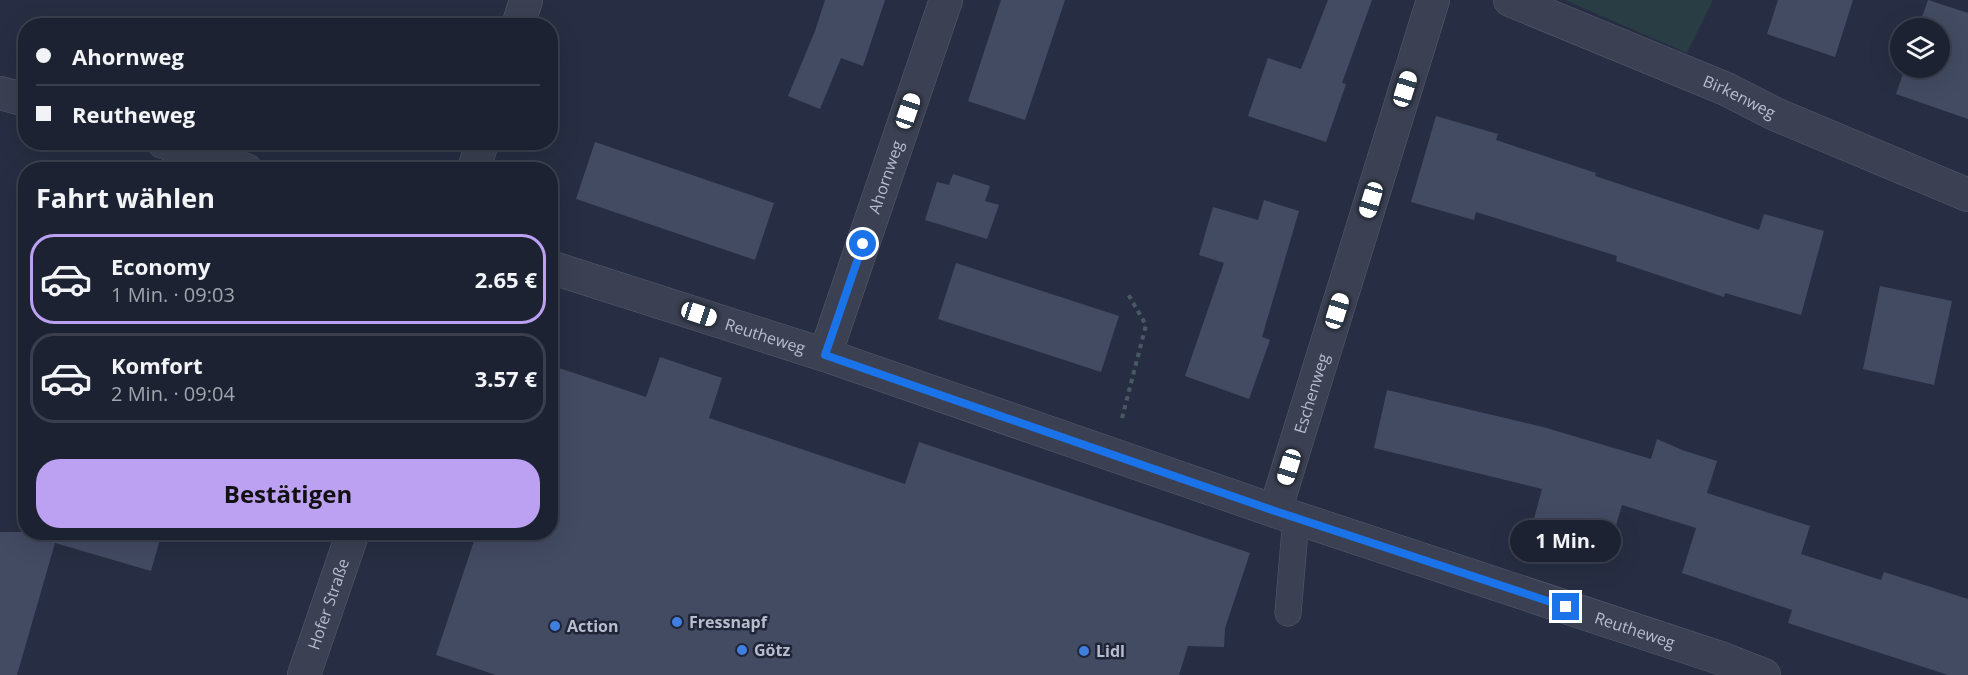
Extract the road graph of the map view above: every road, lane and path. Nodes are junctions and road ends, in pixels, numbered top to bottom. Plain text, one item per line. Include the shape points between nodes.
1 (526, 0) edge
2 (946, 0) edge
3 (1433, 0) edge
4 (1510, 0) edge
5 (520, 18) edge
6 (0, 93) edge
7 (18, 98) edge
8 (187, 150) edge
9 (222, 162) edge
10 (1968, 195) edge
11 (558, 270) edge
12 (1128, 294) dead end
13 (825, 355) junction
14 (1113, 453) junction
15 (1285, 515) junction
16 (349, 540) edge
17 (1288, 614) dead end
18 (1722, 667) edge
19 (304, 675) edge
20 (1764, 675) edge

1 - 5 street
2 - 13 street, Ahornweg
3 - 15 street, Eschenweg
4 - 10 street, Birkenweg
6 - 7 street
8 - 9 street
11 - 13 street, Reutheweg
12 - 14 path via 1146,325
13 - 14 street, Reutheweg
14 - 15 street, Reutheweg
15 - 17 lane
15 - 18 street, Reutheweg
16 - 19 street, Hofer Straße
18 - 20 street, Reutheweg

